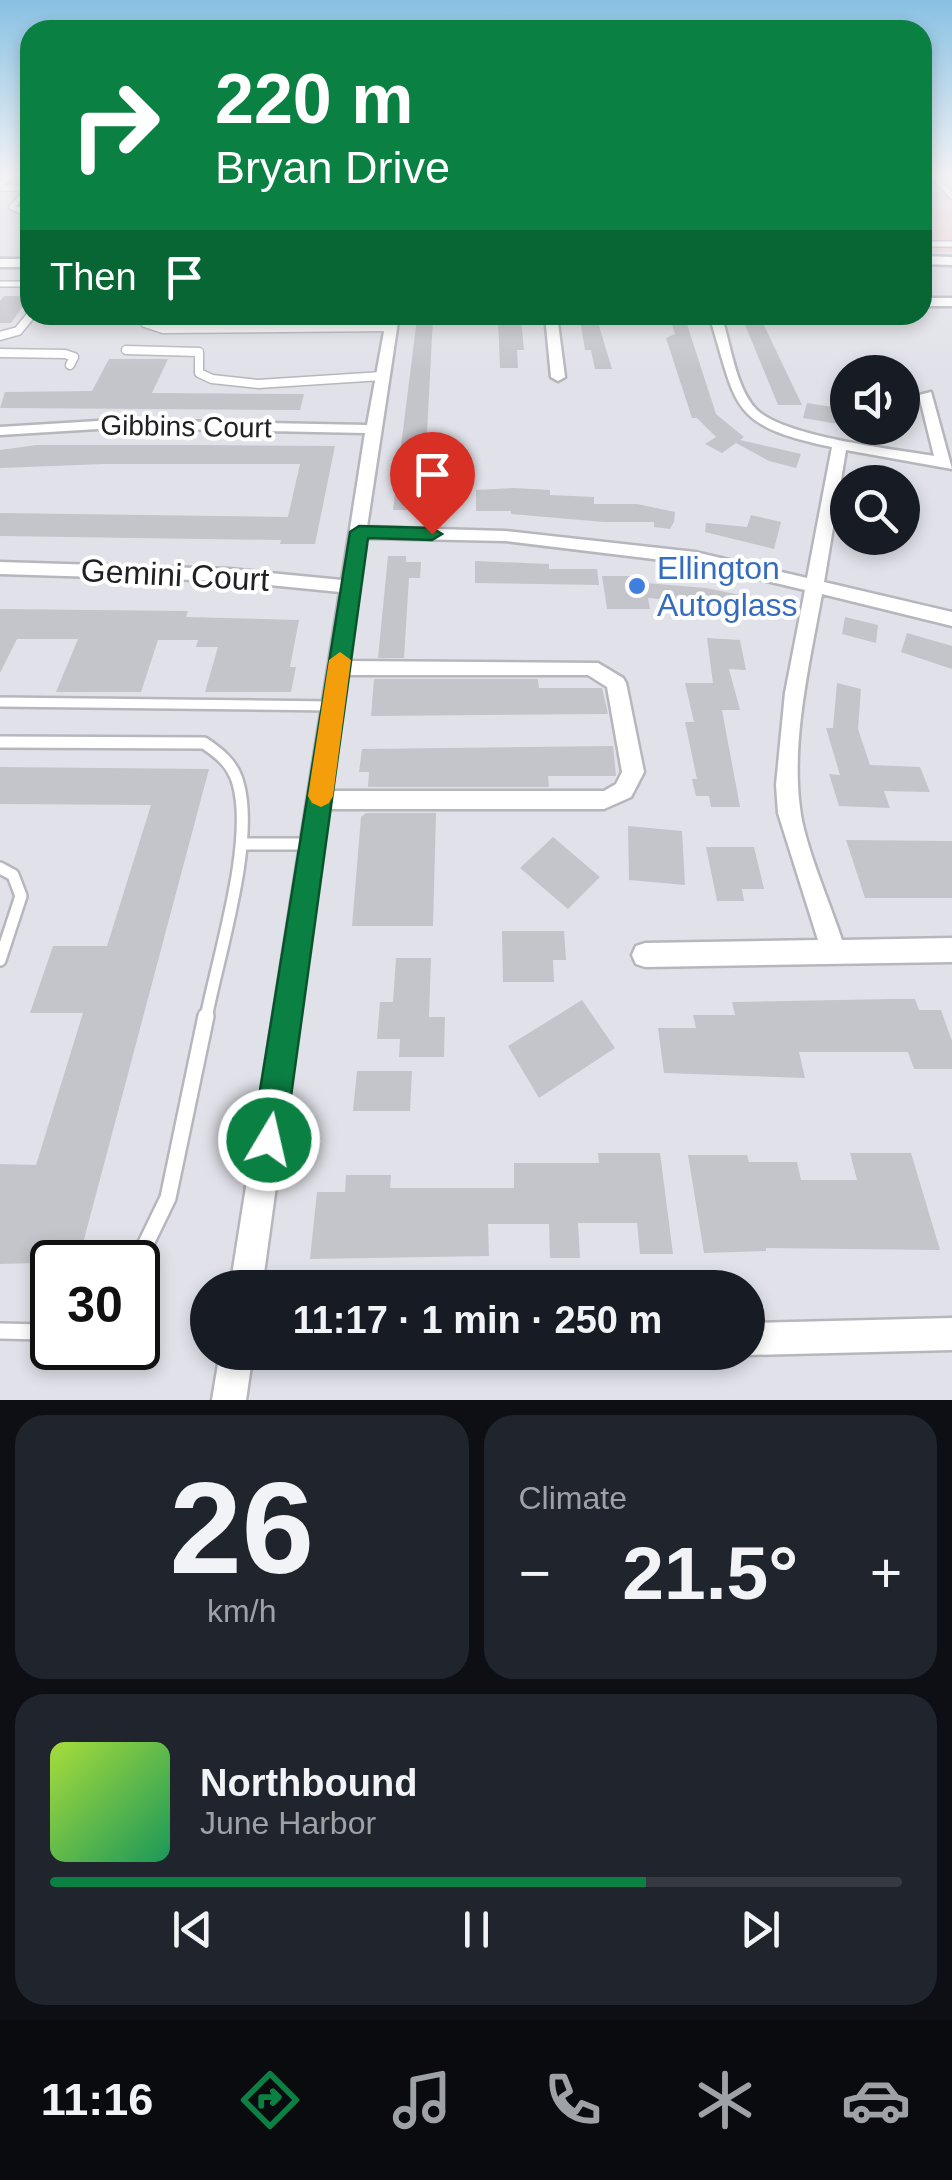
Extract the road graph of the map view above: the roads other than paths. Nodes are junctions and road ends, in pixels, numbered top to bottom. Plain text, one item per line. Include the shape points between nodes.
1 (22, 325) edge
2 (149, 325) edge
3 (268, 325) edge
4 (336, 325) edge
5 (391, 325) edge
6 (552, 325) edge
7 (720, 325) edge
8 (266, 330) junction
9 (0, 336) edge
10 (126, 350) dead end
11 (0, 353) edge
12 (70, 365) dead end
13 (382, 376) junction
14 (558, 377) dead end
15 (926, 395) dead end
16 (373, 429) junction
17 (0, 431) edge
18 (830, 442) edge
19 (840, 445) edge
20 (846, 445) edge
21 (948, 463) edge
22 (359, 532) junction
23 (0, 568) edge
24 (813, 584) junction
25 (349, 587) junction
26 (952, 618) edge
27 (339, 668) junction
28 (0, 702) edge
29 (334, 706) junction
30 (0, 742) edge
31 (320, 800) junction
32 (242, 844) junction
33 (314, 844) junction
34 (0, 868) edge
35 (952, 950) edge
36 (834, 952) junction
37 (645, 955) dead end
38 (0, 960) edge
39 (148, 1240) edge
40 (249, 1270) edge
41 (0, 1332) edge
42 (30, 1332) edge
43 (952, 1334) edge
44 (765, 1339) edge
45 (233, 1370) edge
46 (229, 1400) edge

1 - 9 lane
2 - 8 lane
3 - 8 lane
4 - 8 lane
5 - 13 street
6 - 14 street
7 - 18 street via 753,416
10 - 13 lane via 199,352 199,373 221,382
11 - 12 lane via 65,354 74,358
13 - 16 street
15 - 21 street
16 - 17 street, Gibbins Court via 114,424
16 - 22 street
19 - 24 street
20 - 21 street
22 - 24 street via 592,544
22 - 25 street
23 - 25 street, Gemini Court via 228,575
24 - 26 street
24 - 36 street via 787,784 789,813
25 - 27 street
27 - 29 street
27 - 31 street via 591,668 616,682 633,772 620,796 604,800
28 - 29 lane
29 - 31 street
30 - 32 lane via 204,743 224,757 238,783
31 - 33 street
32 - 33 lane
32 - 39 lane via 168,1198
33 - 40 street
34 - 38 lane via 22,883 24,898
35 - 36 street
36 - 37 street
41 - 42 lane
43 - 44 street
45 - 46 street

